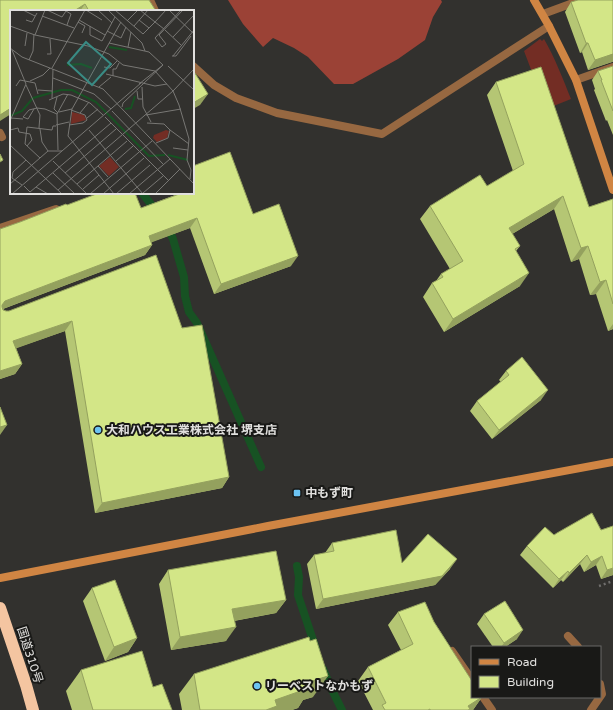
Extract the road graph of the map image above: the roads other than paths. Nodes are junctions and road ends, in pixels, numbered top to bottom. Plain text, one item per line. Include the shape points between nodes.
1 (150, 0) edge
2 (534, 0) edge
3 (581, 0) edge
4 (155, 10) edge
5 (543, 14) junction
6 (549, 26) junction
7 (194, 67) edge
8 (613, 67) edge
9 (576, 80) junction
10 (613, 190) edge
11 (64, 206) edge
12 (0, 228) edge
13 (613, 462) edge
14 (0, 578) edge
15 (0, 608) edge
16 (568, 636) dead end
17 (449, 646) edge
18 (577, 646) edge
19 (471, 679) edge
20 (484, 698) edge
21 (599, 698) edge
22 (33, 710) edge
23 (492, 710) edge
24 (591, 710) edge

1 - 4 street
2 - 5 street
3 - 5 street
5 - 6 street
6 - 7 street via 382,134 278,112 236,98 214,85
6 - 9 street
8 - 9 street
9 - 10 street
11 - 12 street
13 - 14 street
15 - 22 highway, 国道310号
16 - 18 street
17 - 19 street
20 - 23 street
21 - 24 street

